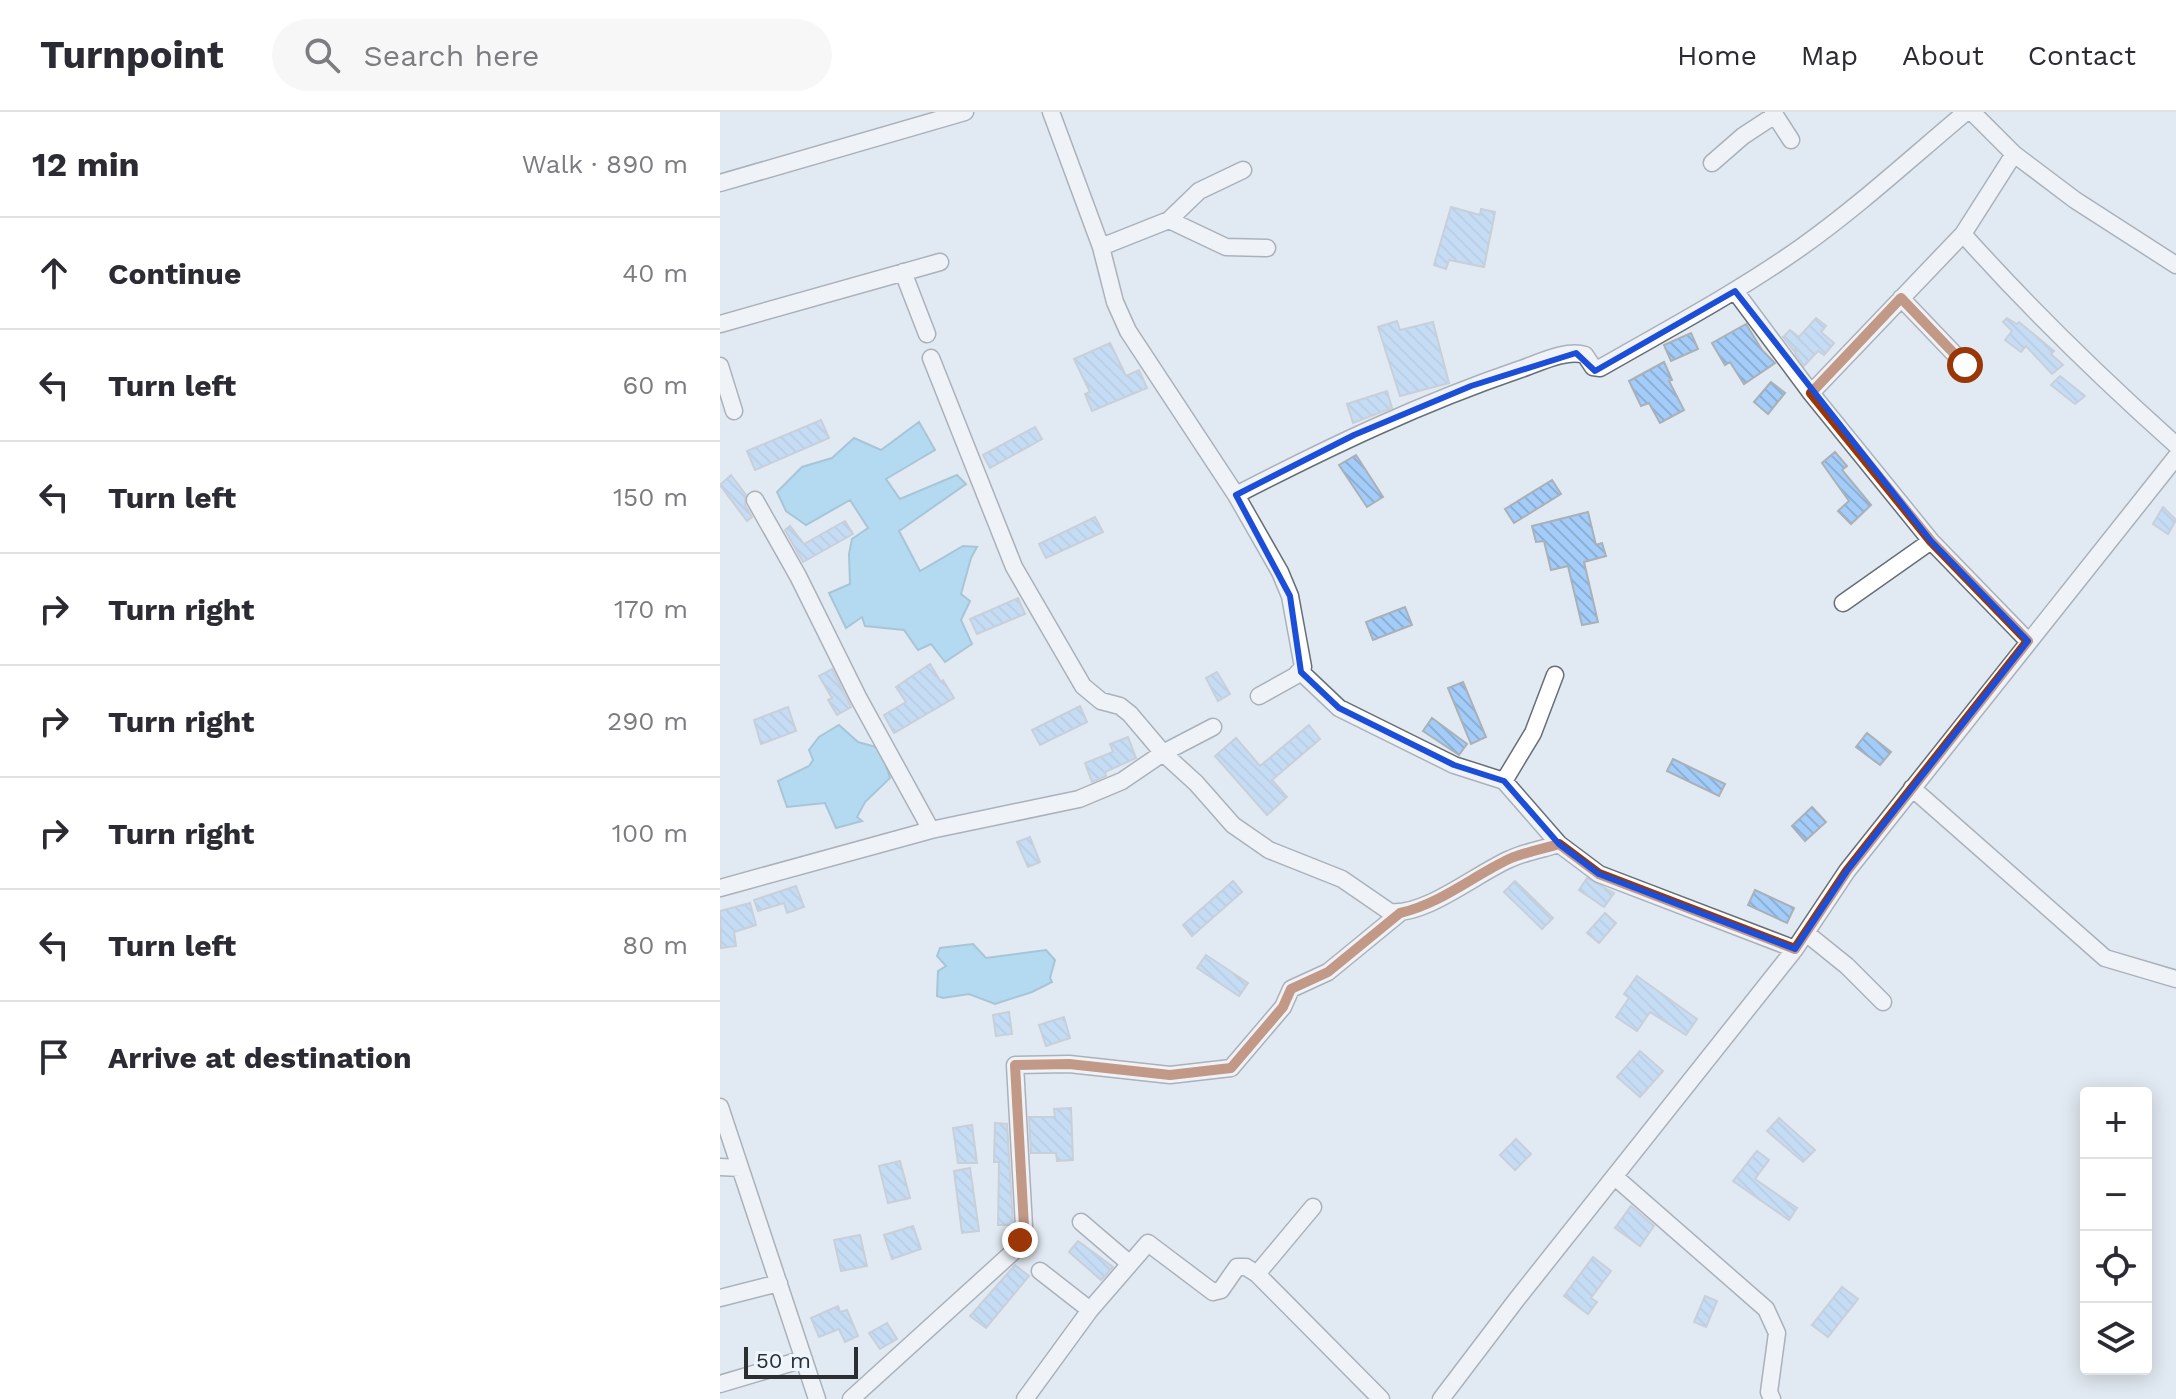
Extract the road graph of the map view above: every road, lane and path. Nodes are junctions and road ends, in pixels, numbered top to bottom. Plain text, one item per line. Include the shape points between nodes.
1 (965, 112) edge
2 (1051, 112) edge
3 (1969, 112) edge
4 (1774, 113) edge
5 (1791, 140) dead end
6 (2014, 154) junction
7 (1712, 163) dead end
8 (1243, 170) dead end
9 (720, 183) edge
10 (1169, 220) junction
11 (1963, 234) junction
12 (1101, 247) junction
13 (1267, 248) dead end
14 (940, 262) dead end
15 (2176, 265) edge
16 (903, 272) junction
17 (1735, 291) junction
18 (1901, 298) junction
19 (720, 324) edge
20 (927, 334) dead end
21 (931, 358) dead end
22 (1965, 365) dead end
23 (720, 366) edge
24 (1811, 393) junction
25 (734, 411) dead end
26 (2176, 445) edge
27 (2176, 457) edge
28 (1236, 495) junction
29 (755, 500) dead end
30 (1931, 541) junction
31 (1843, 603) dead end
32 (2028, 641) junction
33 (1301, 672) junction
34 (1555, 675) dead end
35 (1259, 696) dead end
36 (1213, 727) dead end
37 (1163, 753) junction
38 (1504, 781) junction
39 (1912, 788) junction
40 (931, 830) junction
41 (1559, 844) junction
42 (720, 888) edge
43 (1400, 913) junction
44 (1806, 933) junction
45 (1795, 949) junction
46 (2176, 979) edge
47 (1883, 1002) dead end
48 (720, 1107) edge
49 (720, 1167) edge
50 (740, 1168) junction
51 (1615, 1177) junction
52 (1313, 1207) dead end
53 (1081, 1222) dead end
54 (1129, 1263) junction
55 (1040, 1271) dead end
56 (1257, 1274) junction
57 (779, 1283) junction
58 (720, 1298) edge
59 (1090, 1310) junction
60 (804, 1359) junction
61 (720, 1384) edge
62 (1767, 1397) edge
63 (817, 1399) edge
64 (851, 1399) edge
65 (1025, 1399) edge
66 (1381, 1399) edge
67 (1441, 1399) edge

1 - 9 street
2 - 12 street
3 - 6 street
3 - 17 street via 1839,218
4 - 5 street
4 - 7 street
6 - 11 street
6 - 15 street
8 - 10 street via 1199,191
10 - 12 street
10 - 13 street via 1226,247
11 - 18 street
11 - 26 street via 2072,350
12 - 28 street via 1128,331
14 - 16 street
16 - 19 street
16 - 20 street
17 - 24 street
17 - 28 street via 1600,368 1576,353 1471,386 1354,435
18 - 22 street
18 - 24 street
21 - 37 street via 1014,567 1083,686 1130,714
23 - 25 street
24 - 30 street
27 - 32 street
28 - 33 street via 1290,596
29 - 40 street
30 - 31 street
30 - 32 street
32 - 39 street
33 - 35 street
33 - 38 street via 1339,708 1454,765
34 - 38 street via 1533,733
36 - 37 street
37 - 40 street via 1122,781 1079,799
37 - 43 street via 1233,825 1269,850 1342,879 1390,912
38 - 41 street
39 - 44 street
39 - 46 street via 2105,958
40 - 42 street
41 - 43 street via 1510,859
41 - 45 street via 1599,874
43 - 64 street via 1328,972 1291,989 1283,1007 1231,1068 1170,1075 1069,1064 1015,1065 1024,1227 1020,1240
44 - 45 street
44 - 47 street
45 - 51 street
48 - 50 street
49 - 50 street
50 - 57 street
51 - 62 street via 1766,1309 1777,1333
51 - 67 street
52 - 56 street
53 - 54 street
54 - 56 street via 1151,1243 1213,1292 1221,1290 1240,1266
54 - 59 street
55 - 59 street
56 - 66 street
57 - 58 street
57 - 60 street
59 - 65 street
60 - 61 street
60 - 63 street

